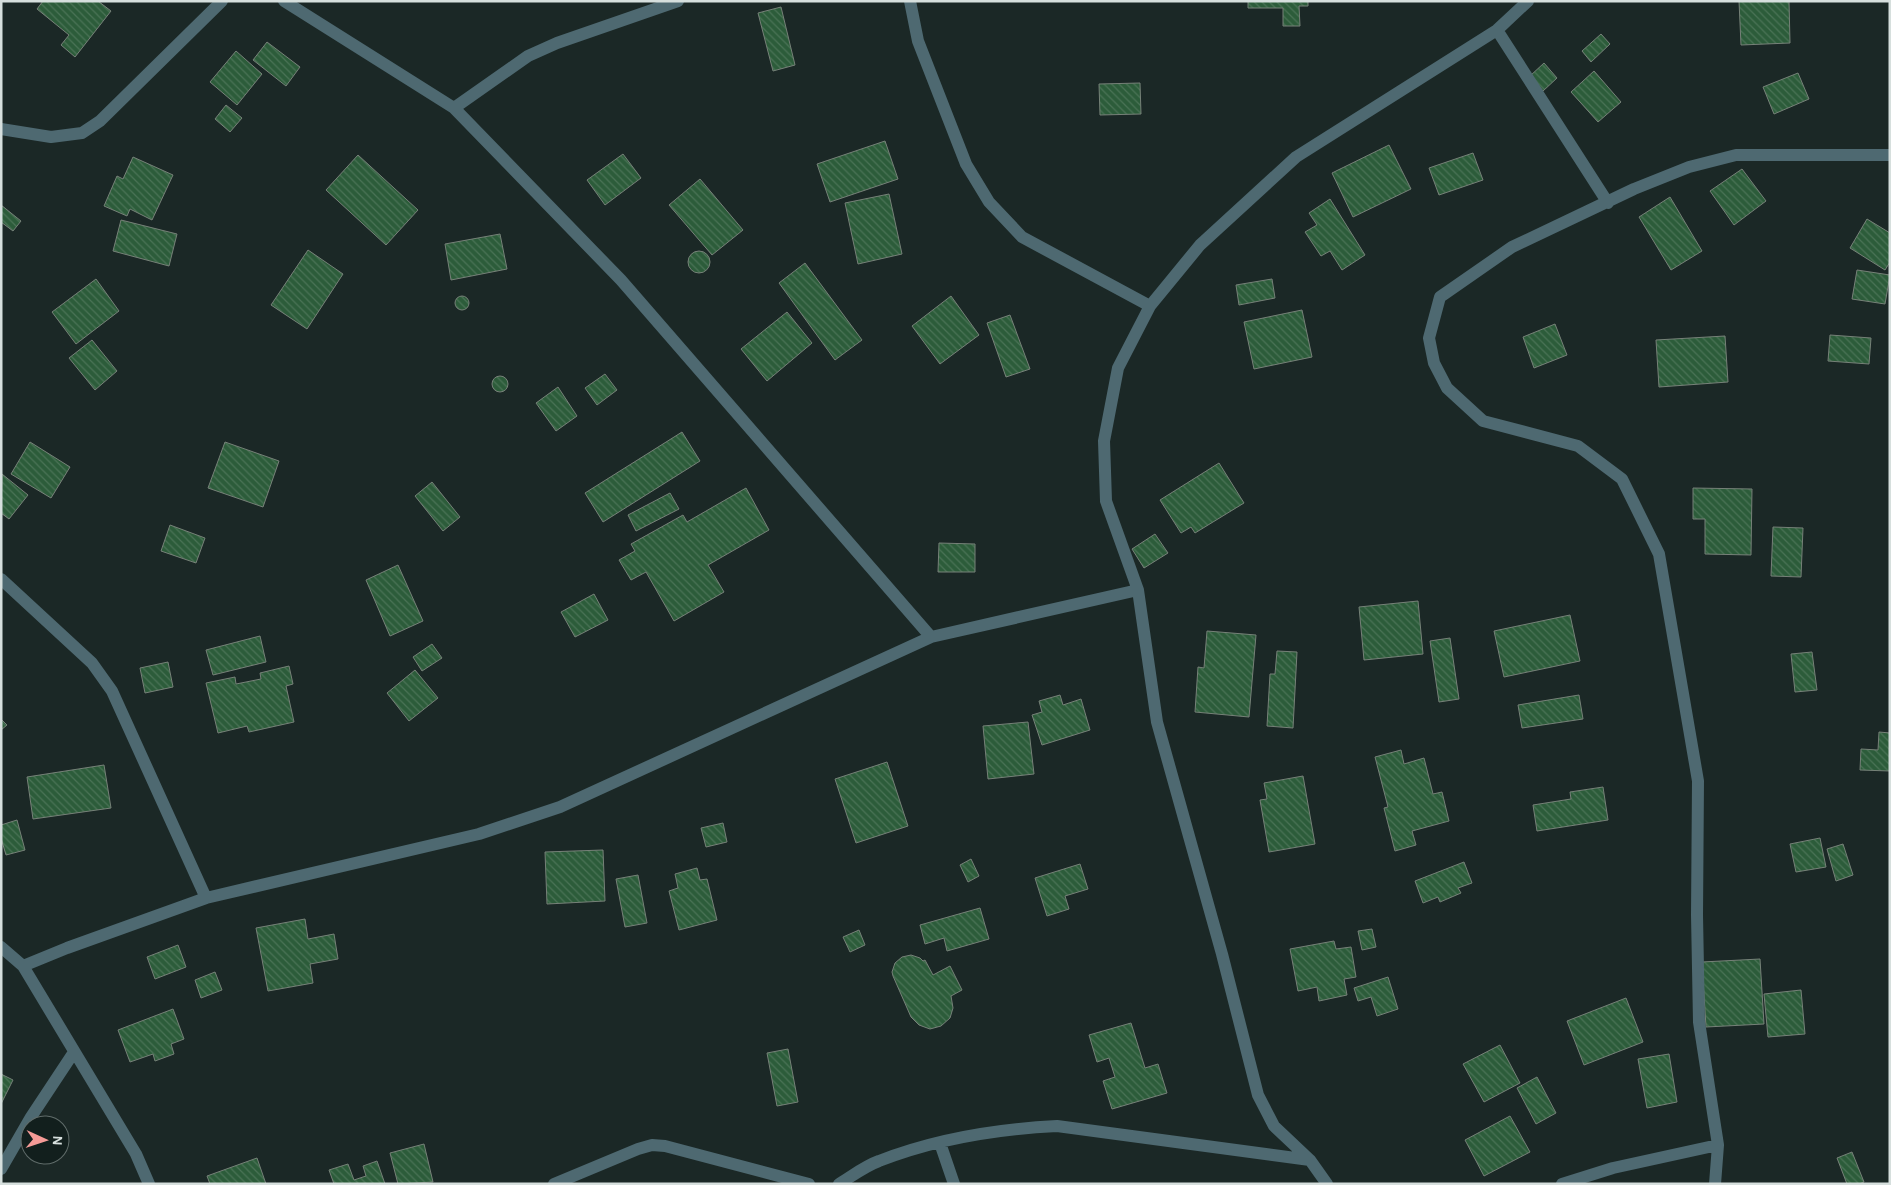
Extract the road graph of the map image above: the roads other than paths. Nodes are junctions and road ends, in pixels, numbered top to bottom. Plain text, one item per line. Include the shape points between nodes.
1 (222, 1) edge
2 (284, 1) edge
3 (678, 1) edge
4 (910, 1) edge
5 (1528, 1) edge
6 (1497, 30) junction
7 (454, 108) junction
8 (1, 129) edge
9 (1890, 155) edge
10 (1608, 203) junction
11 (1150, 306) junction
12 (1, 579) edge
13 (1138, 590) junction
14 (931, 637) junction
15 (206, 898) junction
16 (1, 946) edge
17 (24, 966) junction
18 (74, 1052) junction
19 (940, 1142) junction
20 (1718, 1146) junction
21 (1310, 1160) junction
22 (1, 1169) edge
23 (149, 1184) edge
24 (554, 1184) edge
25 (809, 1184) edge
26 (838, 1184) edge
27 (954, 1184) edge
28 (1327, 1184) edge
29 (1562, 1184) edge
30 (1715, 1184) edge

1 - 8 street via 100,121 82,133 51,137
2 - 7 street
3 - 7 street via 528,56
4 - 11 street via 918,41 966,164 989,202 1022,237
5 - 6 street
6 - 10 street
6 - 11 street via 1296,156 1200,245
7 - 14 street via 621,280
9 - 10 street via 1736,155 1688,167
10 - 20 street via 1512,247 1440,297 1429,338 1434,363 1447,388 1483,421 1578,446 1622,479 1660,554 1698,781 1696,915 1699,1022
11 - 13 street via 1118,368 1104,440 1106,501
12 - 15 street via 92,663 112,691
13 - 14 street
13 - 21 street via 1157,722 1258,1095 1274,1126
14 - 15 street via 560,807 479,834
15 - 17 street
16 - 17 street
17 - 18 street
18 - 22 street
18 - 23 street via 136,1154
19 - 21 street via 1029,1127 1057,1126
19 - 26 street via 877,1162
19 - 27 street
20 - 29 street via 1613,1168
20 - 30 street
21 - 28 street
24 - 25 street via 652,1145

